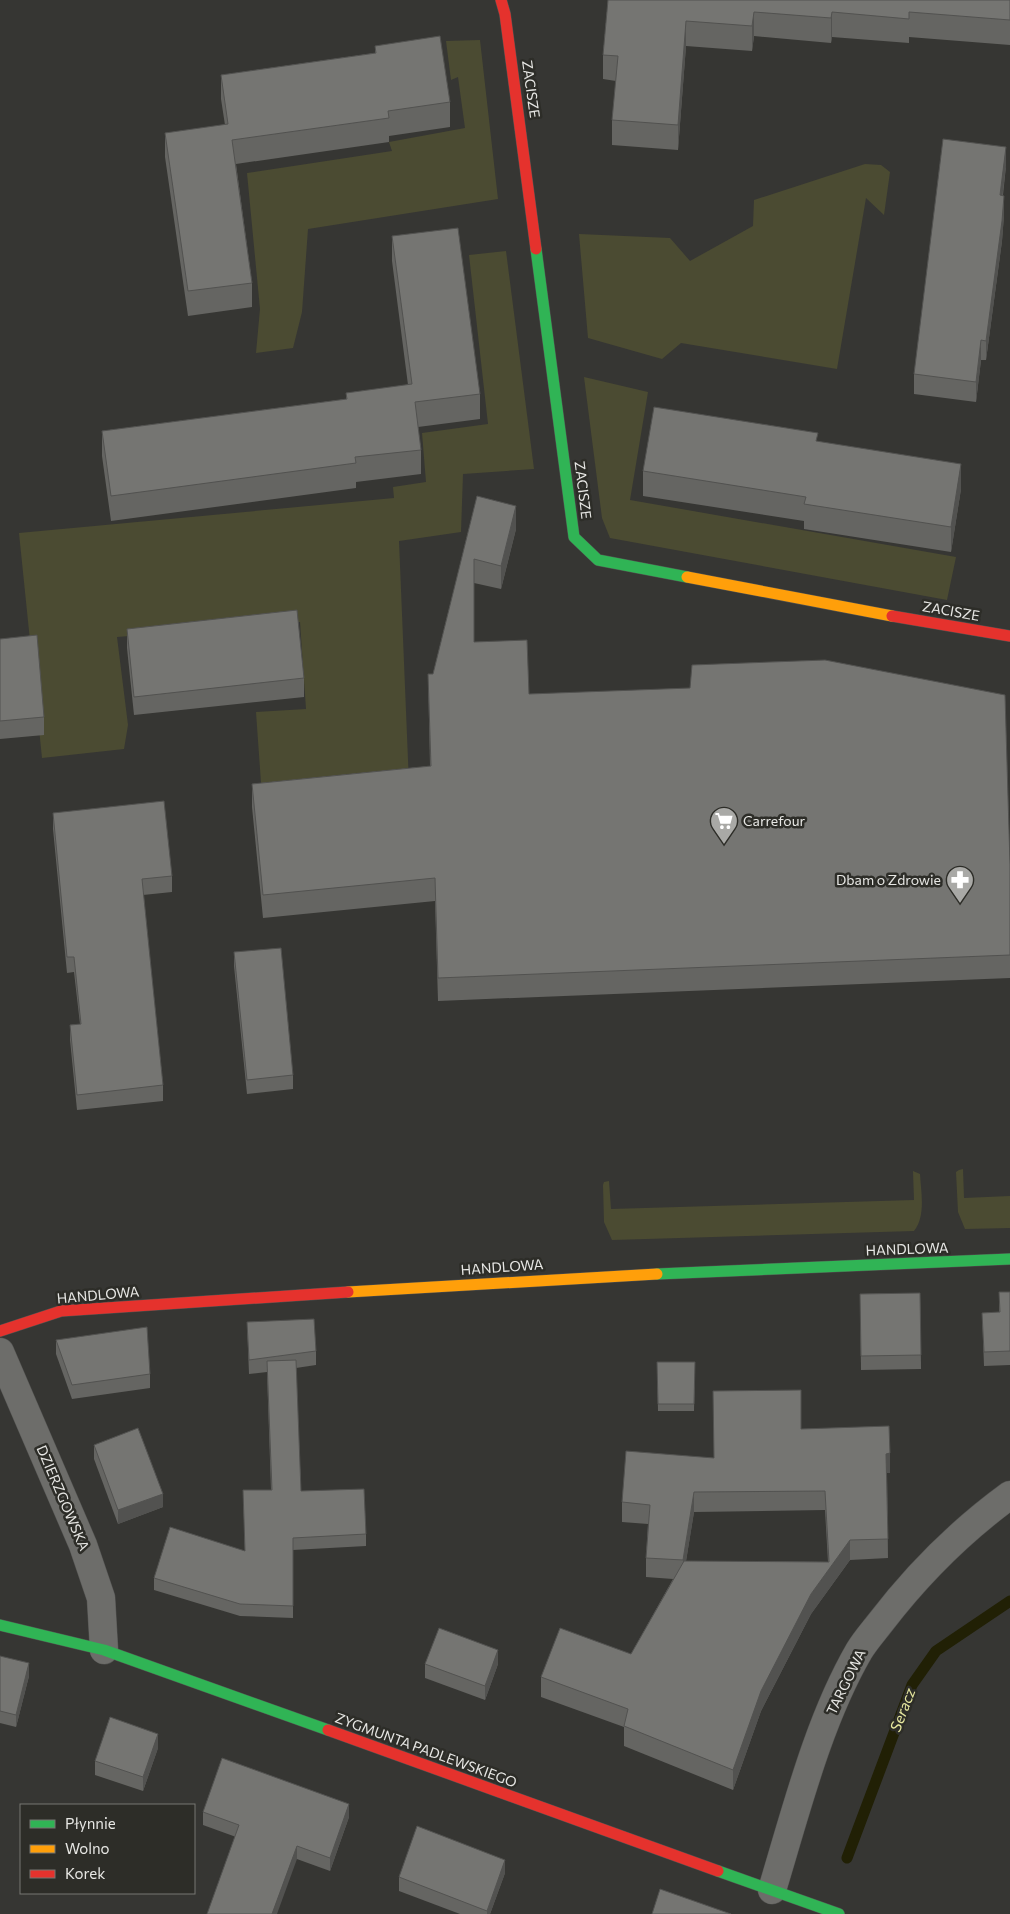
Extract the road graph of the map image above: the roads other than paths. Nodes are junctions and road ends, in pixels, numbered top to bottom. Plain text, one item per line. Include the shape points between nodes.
1 (501, 0) edge
2 (1010, 636) edge
3 (1010, 1259) edge
4 (0, 1331) edge
5 (0, 1352) edge
6 (1010, 1495) edge
7 (0, 1624) edge
8 (104, 1650) junction
9 (772, 1890) junction
10 (839, 1914) edge

1 - 2 street, ZACISZE via 506,14 574,537 598,560
3 - 4 street, HANDLOWA via 589,1277 61,1312
5 - 8 street, DZIERZGOWSKA via 83,1545 101,1598
6 - 9 street, TARGOWA via 985,1514 904,1592 860,1650 829,1713
7 - 8 street, ZYGMUNTA PADLEWSKIEGO
8 - 9 street, ZYGMUNTA PADLEWSKIEGO
9 - 10 street, ZYGMUNTA PADLEWSKIEGO

